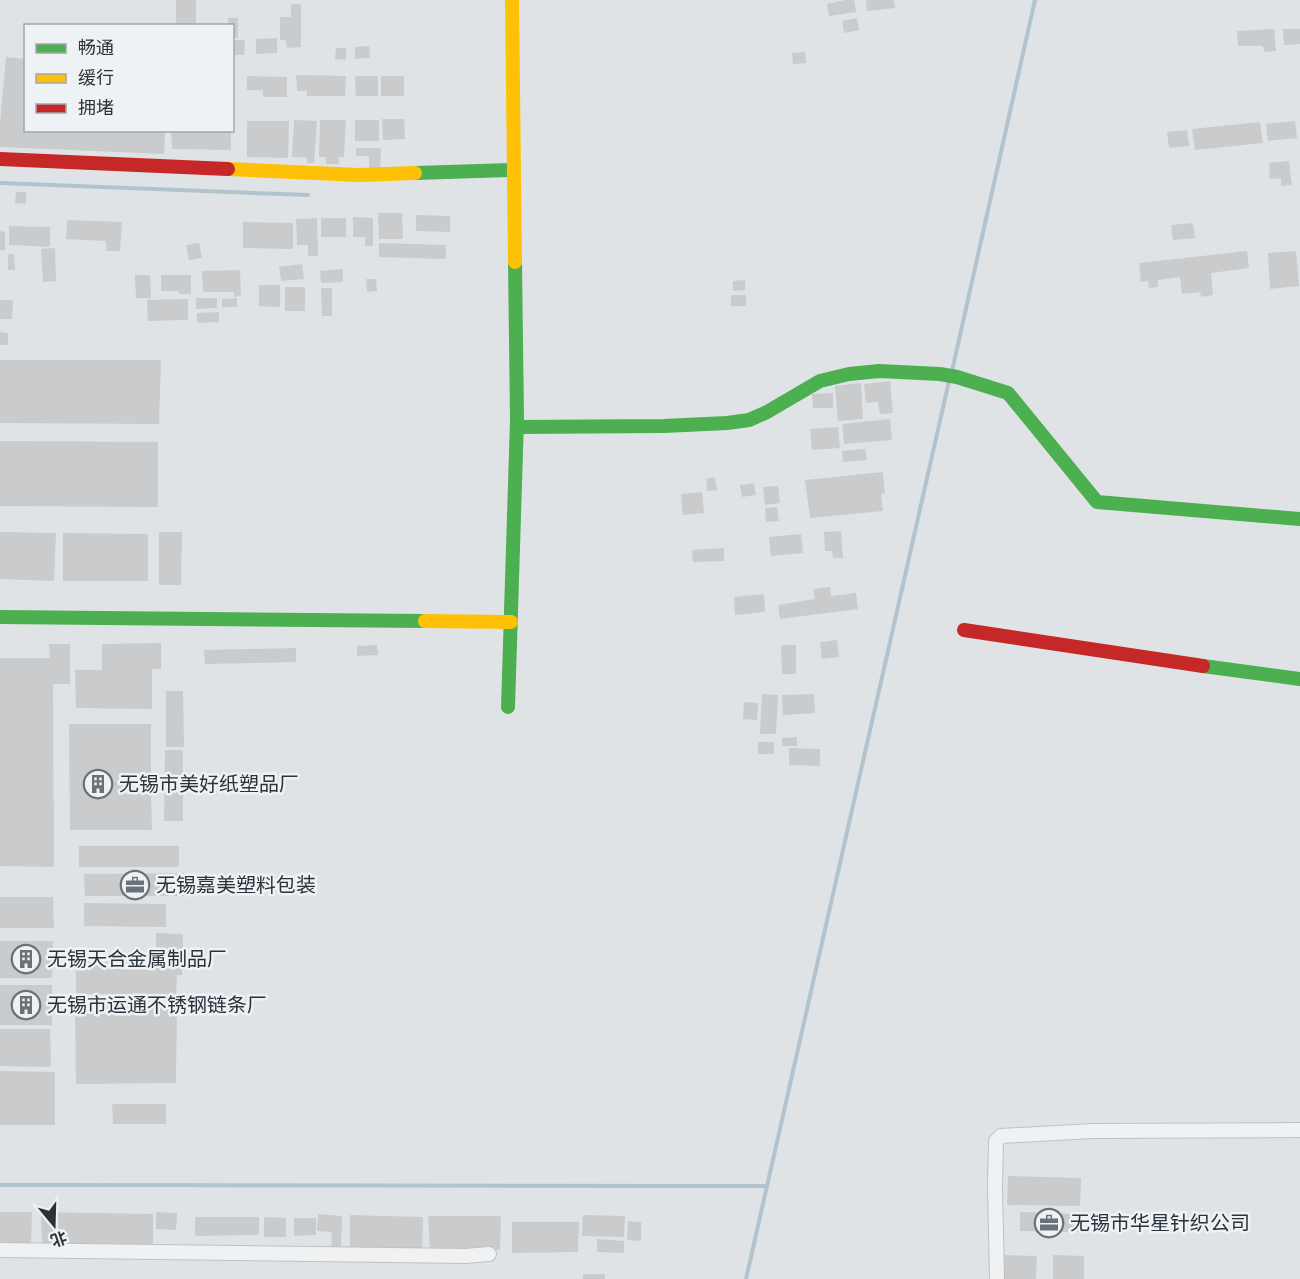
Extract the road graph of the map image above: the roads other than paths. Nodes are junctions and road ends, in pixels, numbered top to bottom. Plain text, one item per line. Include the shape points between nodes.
1 (512, 0) edge
2 (0, 159) edge
3 (513, 170) junction
4 (517, 427) junction
5 (1300, 519) edge
6 (0, 617) edge
7 (511, 622) junction
8 (964, 630) dead end
9 (1300, 679) edge
10 (508, 707) dead end
11 (1300, 1130) edge
12 (0, 1250) edge
13 (489, 1254) dead end
14 (997, 1279) edge

1 - 3 street
2 - 3 street via 359,176
3 - 4 street
4 - 5 street via 728,423 749,420 820,381 849,374 940,374 1008,393 1097,502
4 - 7 street
6 - 7 street
7 - 10 street
8 - 9 street
11 - 14 street via 1092,1131 1001,1136 996,1141 995,1175
12 - 13 street

